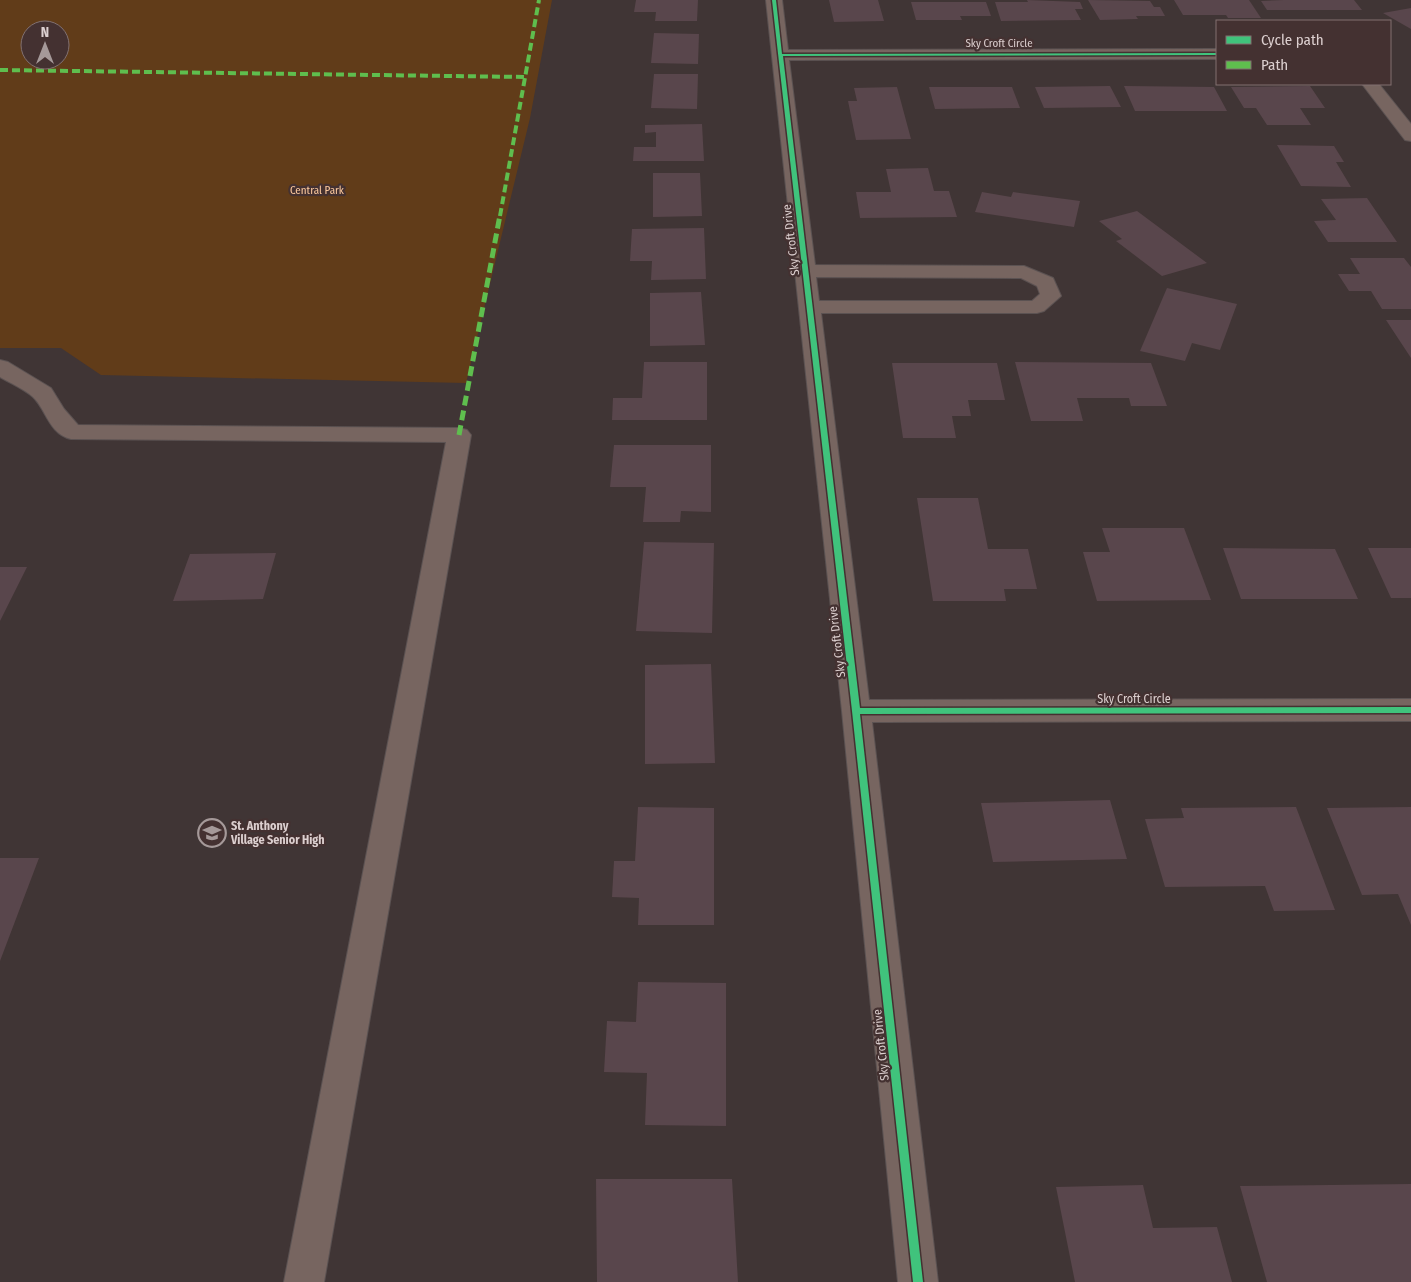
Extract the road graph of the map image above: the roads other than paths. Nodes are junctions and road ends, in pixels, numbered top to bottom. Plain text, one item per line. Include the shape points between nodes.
1 (774, 0) edge
2 (1216, 54) edge
3 (781, 55) junction
4 (1371, 85) edge
5 (1411, 136) edge
6 (806, 271) junction
7 (809, 307) junction
8 (0, 367) edge
9 (1411, 710) edge
10 (856, 711) junction
11 (304, 1282) edge
12 (918, 1282) edge

1 - 3 street, Sky Croft Drive
2 - 3 street, Sky Croft Circle
3 - 6 street, Sky Croft Drive
4 - 5 street
6 - 7 street, Sky Croft Drive
6 - 7 street, Sky Croft Drive via 1024,272 1046,282 1051,296 1037,307
7 - 10 street, Sky Croft Drive
8 - 11 street via 43,393 71,432 459,435
9 - 10 street, Sky Croft Circle
10 - 12 street, Sky Croft Drive

